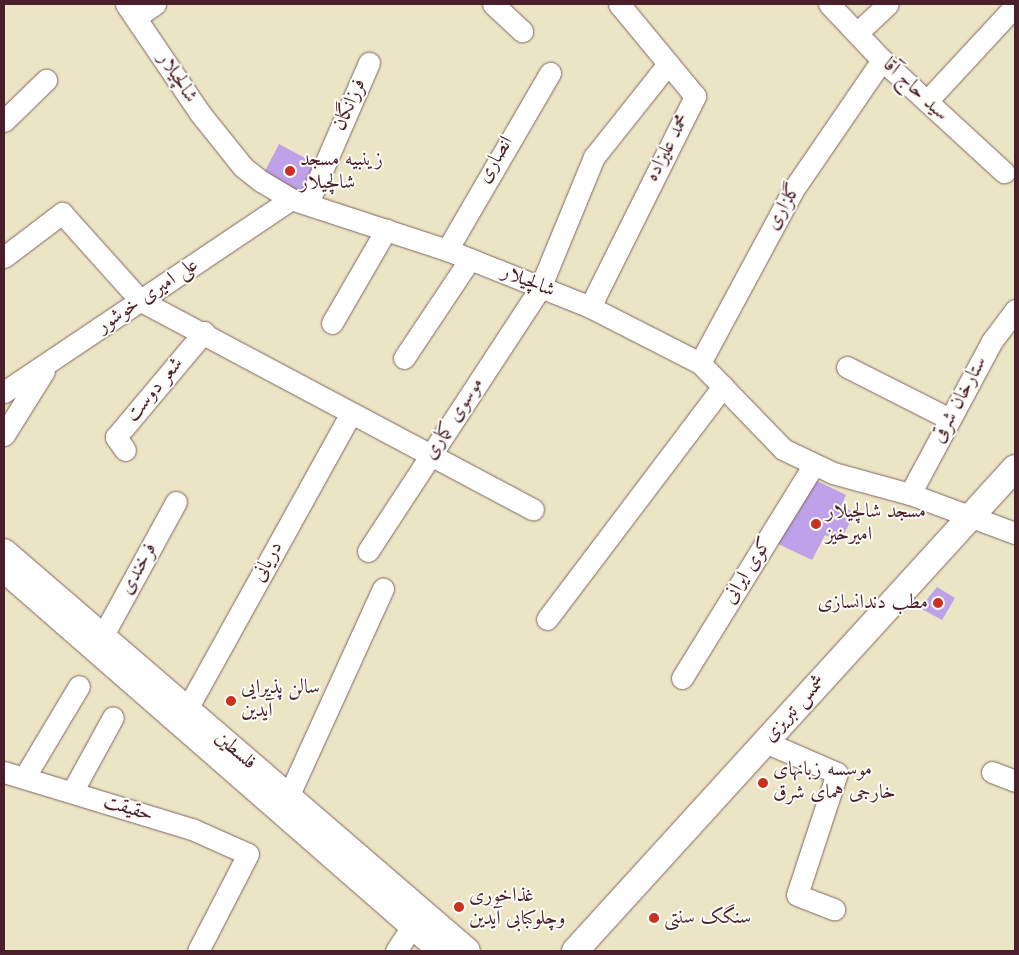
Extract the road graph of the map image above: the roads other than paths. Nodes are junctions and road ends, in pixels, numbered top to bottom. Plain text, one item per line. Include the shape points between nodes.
1 (155, 4) edge
2 (493, 4) edge
3 (619, 4) edge
4 (829, 4) edge
5 (888, 4) edge
6 (1015, 6) edge
7 (131, 10) edge
8 (522, 31) dead end
9 (857, 33) junction
10 (882, 60) junction
11 (369, 63) dead end
12 (668, 64) junction
13 (550, 73) dead end
14 (46, 80) dead end
15 (927, 101) junction
16 (4, 121) edge
17 (1004, 172) dead end
18 (299, 201) junction
19 (386, 230) junction
20 (447, 250) junction
21 (4, 257) edge
22 (470, 260) junction
23 (540, 288) junction
24 (141, 301) junction
25 (590, 307) junction
26 (1015, 310) edge
27 (332, 323) dead end
28 (204, 332) junction
29 (404, 358) dead end
30 (700, 363) junction
31 (49, 364) junction
32 (847, 367) dead end
33 (723, 386) junction
34 (4, 392) edge
35 (350, 415) junction
36 (950, 419) junction
37 (4, 434) edge
38 (125, 450) dead end
39 (430, 456) junction
40 (814, 464) junction
41 (1015, 468) edge
42 (910, 494) junction
43 (176, 502) dead end
44 (532, 509) dead end
45 (972, 515) junction
46 (1015, 533) edge
47 (368, 551) dead end
48 (4, 552) edge
49 (4, 572) edge
50 (383, 589) dead end
51 (547, 619) dead end
52 (102, 637) junction
53 (682, 678) dead end
54 (79, 686) dead end
55 (187, 709) junction
56 (113, 717) dead end
57 (765, 742) junction
58 (4, 772) edge
59 (992, 772) dead end
60 (24, 778) junction
61 (1015, 781) edge
62 (72, 792) junction
63 (288, 797) junction
64 (834, 910) dead end
65 (411, 928) junction
66 (198, 951) edge
67 (396, 951) edge
68 (438, 951) edge
69 (467, 951) edge
70 (574, 951) edge

1 - 7 street
2 - 8 street
3 - 12 street, محمد علیزاده
4 - 9 street, سید حاج آقا
5 - 9 street
6 - 15 street
7 - 18 street, شالچیلار via 199,112 243,167
9 - 10 street, سید حاج آقا
10 - 15 street, سید حاج آقا
10 - 30 street, گلزاری via 793,190
11 - 18 street, فرزانگان
12 - 23 street, موسوی کماری via 594,157
12 - 25 street, محمد علیزاده via 695,96
13 - 20 street, انصاری
14 - 16 street
15 - 17 street, سید حاج آقا
18 - 19 street, شالچیلار
18 - 24 street, علی امیری خوشور
19 - 20 street, شالچیلار
19 - 27 street
20 - 22 street, شالچیلار
21 - 24 street via 62,213
22 - 23 street, شالچیلار
22 - 29 street
23 - 25 street, شالچیلار
23 - 39 street, موسوی کماری
24 - 28 street
24 - 31 street, علی امیری خوشور
25 - 30 street, شالچیلار
26 - 36 street, ستارخان شرقی via 992,341
28 - 35 street
28 - 38 street, شعر دوست via 116,437
30 - 33 street, شالچیلار
31 - 34 street, علی امیری خوشور
31 - 37 street
32 - 36 street
33 - 40 street, شالچیلار via 783,449
33 - 51 street
35 - 39 street
35 - 55 street, دریانی
36 - 42 street, ستارخان شرقی
39 - 44 street
39 - 47 street, موسوی کماری
40 - 42 street, شالچیلار
40 - 53 street, کوی ایرانی
41 - 45 main road, شمس تبریزی
42 - 45 street, شالچیلار
43 - 52 street, فرخندی
45 - 46 street, شالچیلار
45 - 57 main road, شمس تبریزی
48 - 52 main road, فلسطین
49 - 65 street
50 - 63 street
52 - 55 main road, فلسطین
54 - 60 street
55 - 63 main road, فلسطین
56 - 62 street
57 - 64 street via 837,773 797,895
57 - 70 main road, شمس تبریزی
58 - 60 street, حقیقت
59 - 61 street
60 - 62 street, حقیقت
62 - 66 street, حقیقت via 192,828 248,854
63 - 69 main road, فلسطین
65 - 67 street
65 - 68 street

